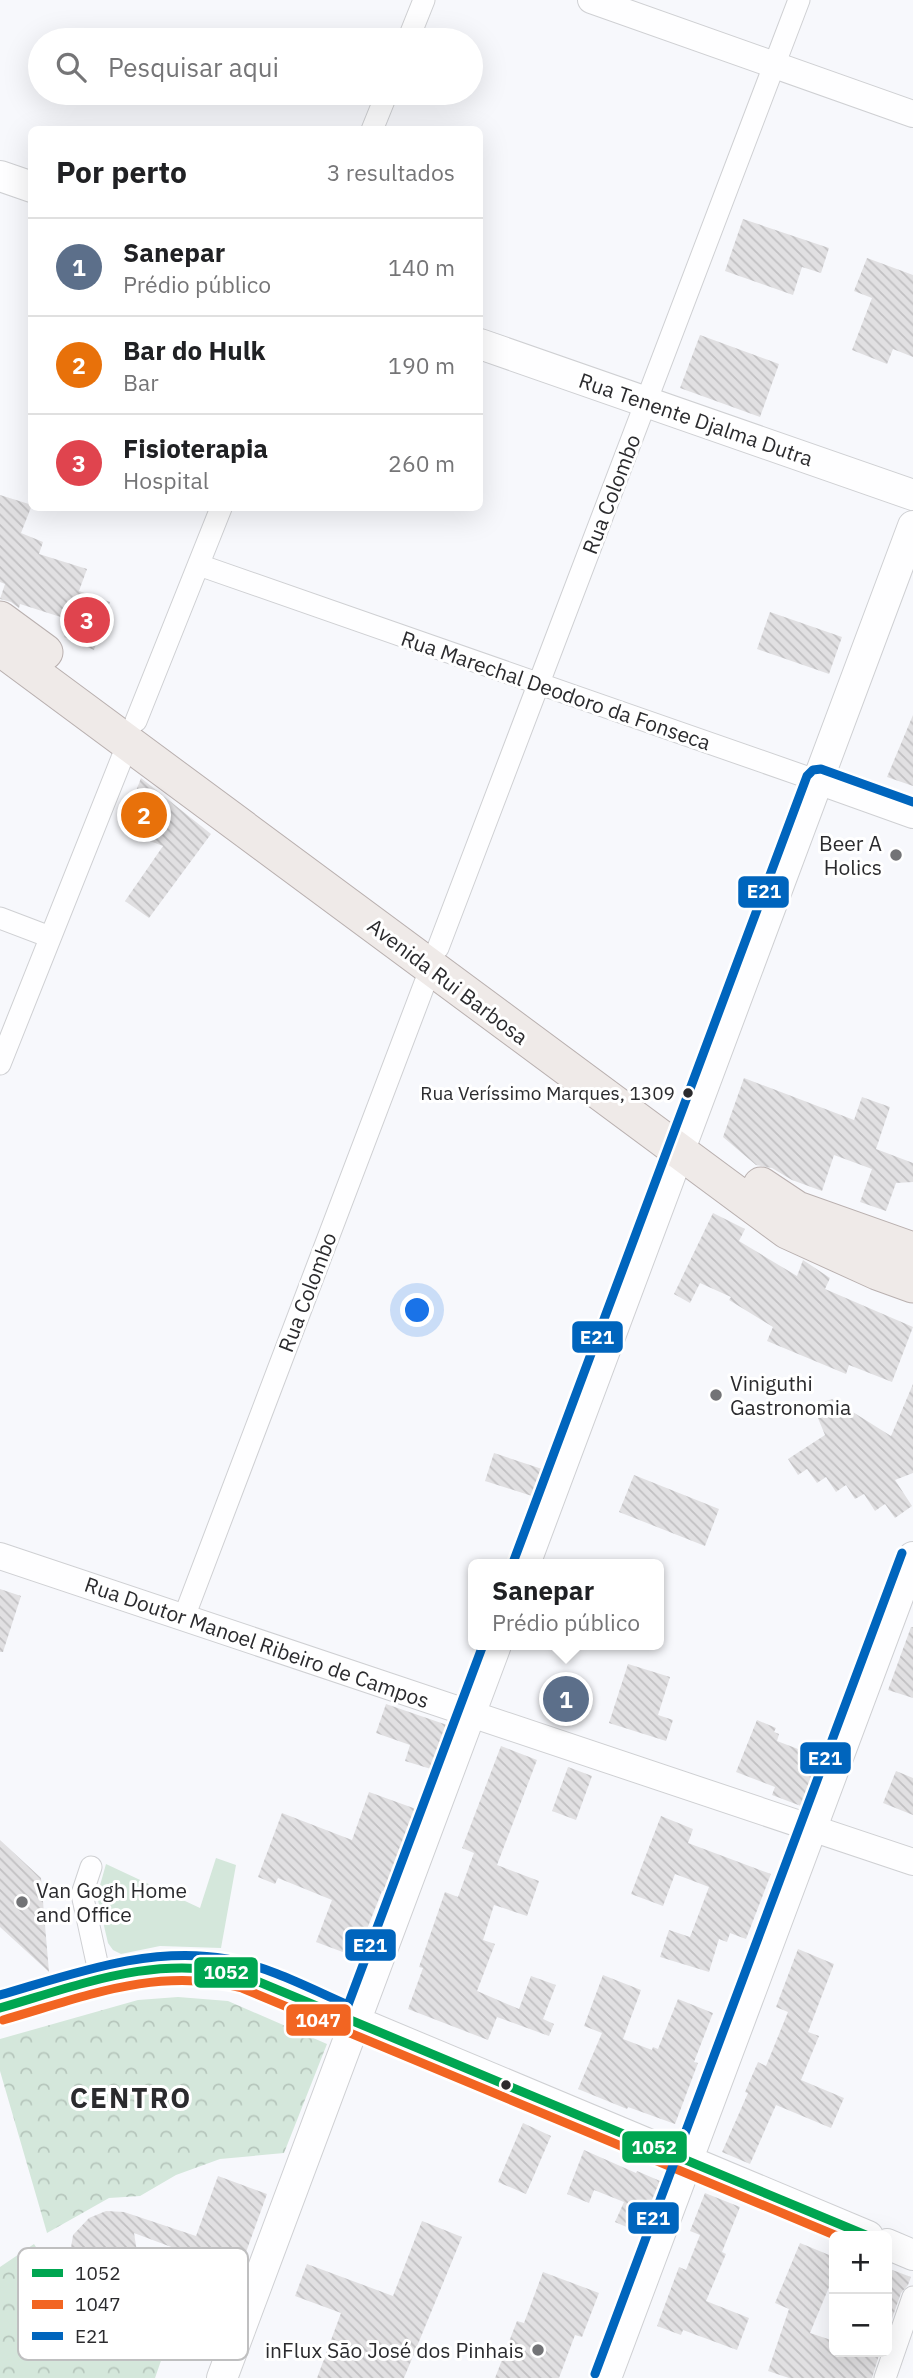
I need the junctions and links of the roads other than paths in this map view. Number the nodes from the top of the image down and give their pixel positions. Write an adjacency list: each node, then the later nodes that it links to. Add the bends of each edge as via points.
1 (424, 0): 4 (street)
2 (591, 0): 5 (street)
3 (799, 0): 5 (street, Rua Colombo)
4 (413, 28)
5 (774, 65): 7 (street); 12 (street, Rua Colombo)
6 (382, 105): 8 (street)
7 (913, 114)
8 (374, 126)
9 (0, 176): 10 (main road)
10 (28, 186)
11 (483, 345): 12 (main road, Rua Tenente Djalma Dutra)
12 (646, 402): 13 (main road, Rua Tenente Djalma Dutra); 19 (street, Rua Colombo)
13 (913, 495)
14 (220, 511): 16 (street)
15 (913, 526): 21 (main road)
16 (199, 565): 19 (street, Rua Marechal Deodoro da Fonseca); 20 (street)
17 (0, 619): 20 (main road, Avenida Rui Barbosa)
18 (0, 648): 20 (main road, Avenida Rui Barbosa)
19 (539, 684): 21 (street, Rua Marechal Deodoro da Fonseca); 25 (street, Rua Colombo)
20 (132, 732): 24 (street); 25 (main road, Avenida Rui Barbosa)
21 (818, 781): 22 (street, Rua Marechal Deodoro da Fonseca); 27 (main road)
22 (913, 815)
23 (0, 918): 24 (street)
24 (50, 937): 26 (street)
25 (434, 958): 27 (main road, Avenida Rui Barbosa); 33 (street, Rua Colombo)
26 (0, 1064)
27 (683, 1144): 28 (main road, Avenida Rui Barbosa, via 797,1209); 29 (main road, Avenida Rui Barbosa, via 787,1231); 32 (main road)
28 (913, 1250)
29 (913, 1285)
30 (0, 1556): 33 (street, Rua Doutor Manoel Ribeiro de Campos)
31 (913, 1557): 36 (main road)
32 (528, 1559)
33 (184, 1617): 35 (street, Rua Doutor Manoel Ribeiro de Campos)
34 (494, 1650): 35 (main road)
35 (470, 1713): 36 (street, Rua Doutor Manoel Ribeiro de Campos); 41 (main road)
36 (812, 1828): 37 (street, Rua Doutor Manoel Ribeiro de Campos); 42 (main road)
37 (913, 1862)
38 (91, 1867): 39 (street, via 82,1894)
39 (101, 1981): 40 (main road); 41 (main road, via 167,1968 226,1971)
40 (0, 2008)
41 (355, 2021): 42 (main road); 47 (main road)
42 (688, 2161): 43 (main road); 50 (main road)
43 (856, 2231)
44 (892, 2246): 45 (main road)
45 (913, 2255)
46 (913, 2297): 51 (street)
47 (248, 2308)
48 (229, 2360): 49 (main road)
49 (222, 2378)
50 (606, 2378)
51 (885, 2378)

